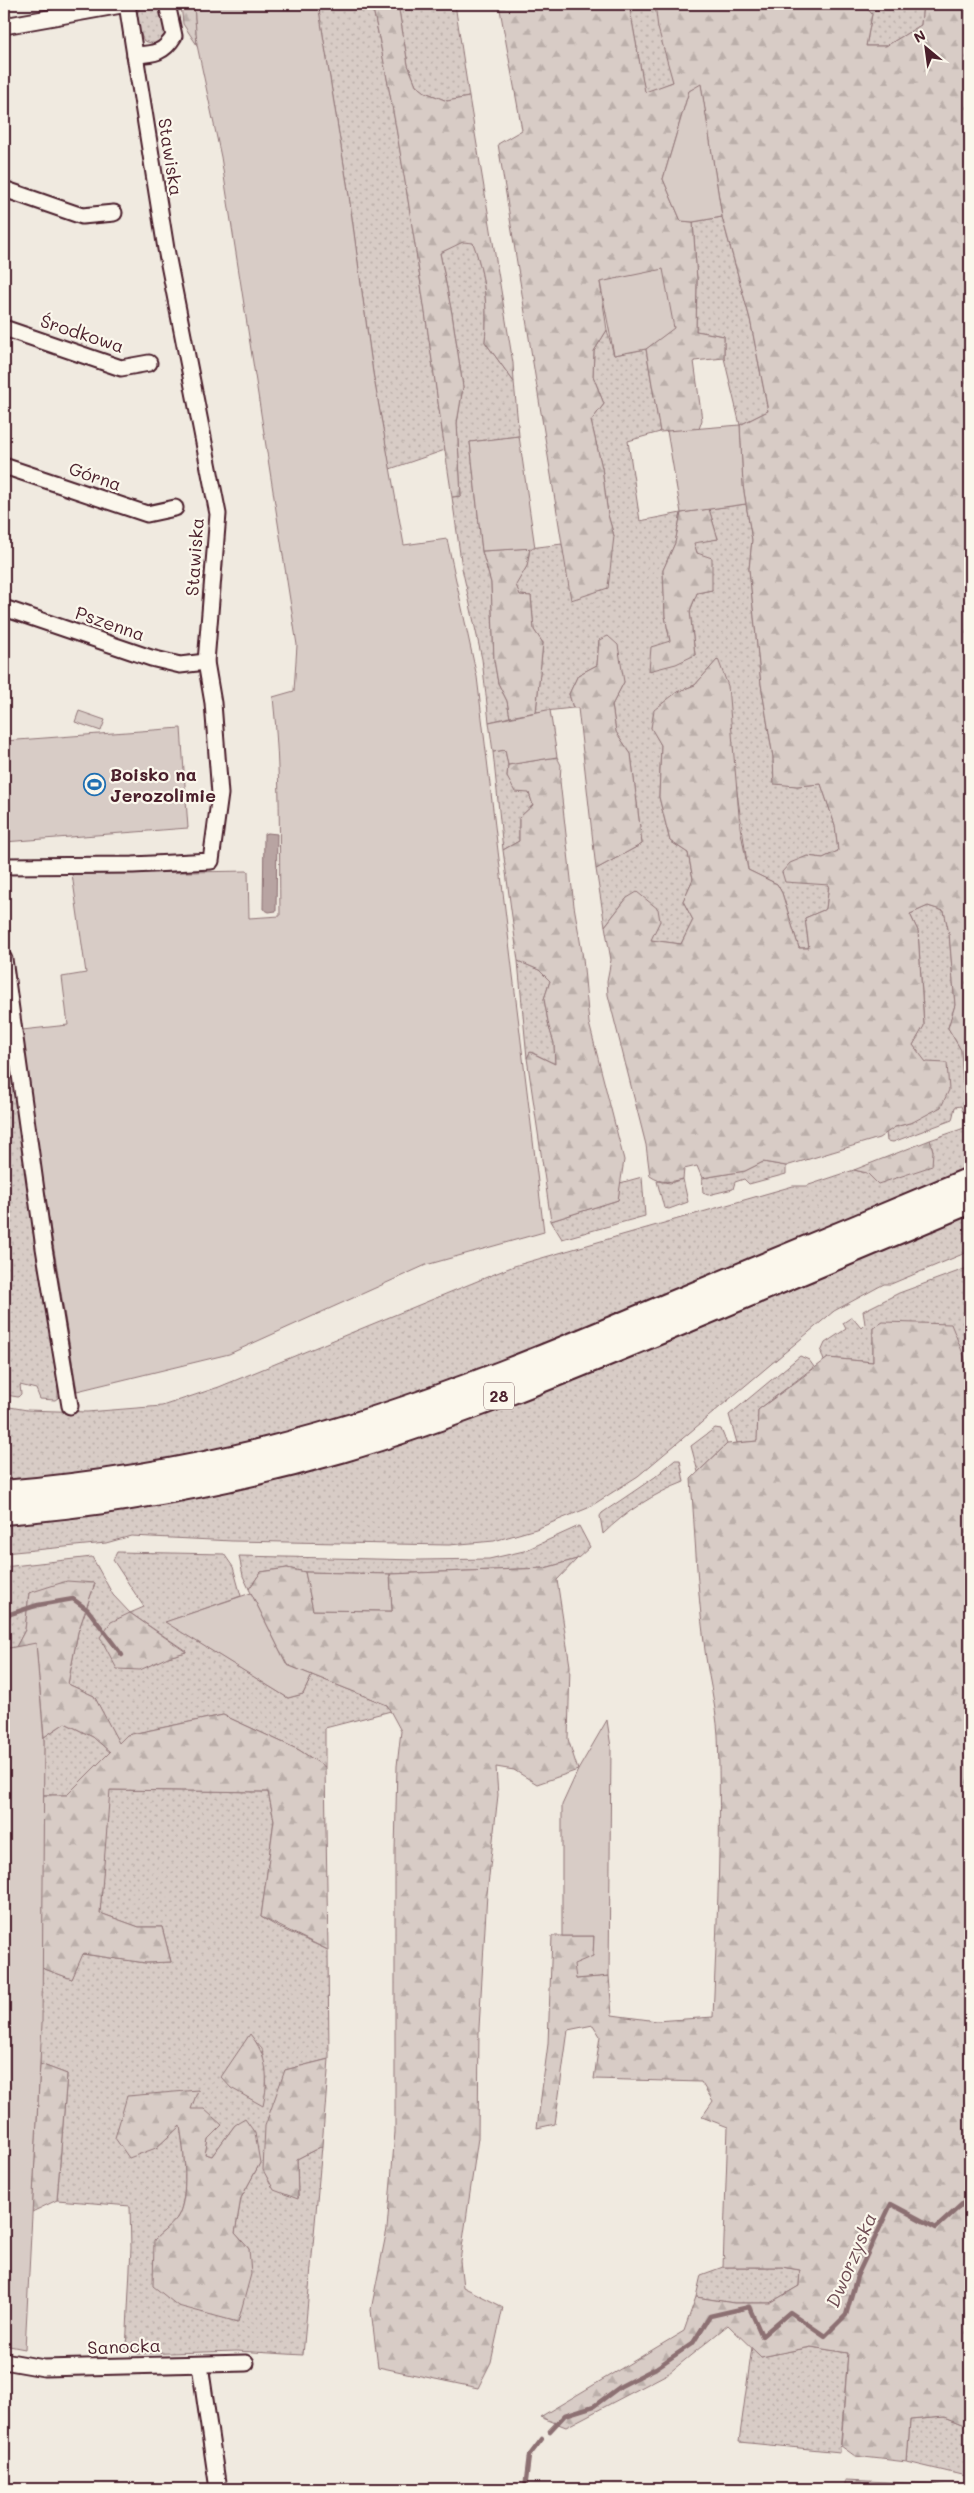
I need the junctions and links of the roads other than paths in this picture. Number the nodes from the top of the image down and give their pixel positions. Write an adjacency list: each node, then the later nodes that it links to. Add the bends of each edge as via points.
1 (127, 4): 3 (street); 4 (street, Stawiska)
2 (167, 4): 4 (street, via 174,36 168,46 156,54)
3 (4, 26)
4 (135, 55): 12 (street, Stawiska, via 166,249 218,514)
5 (4, 189): 6 (street, via 82,216)
6 (114, 213)
7 (4, 328): 8 (street, Środkowa, via 121,368)
8 (149, 363)
9 (4, 466): 10 (street, Górna, via 147,514)
10 (175, 508)
11 (4, 608): 12 (street, Pszenna, via 151,658 180,665)
12 (206, 662): 13 (street, Stawiska, via 213,703 220,794 211,861)
13 (4, 866)
14 (4, 959): 17 (street)
15 (970, 1180): 18 (main road, 28, via 549,1356 391,1414 308,1439 200,1465)
16 (970, 1201): 19 (main road, 28, via 562,1372 381,1438 209,1483 113,1500)
17 (70, 1406)
18 (4, 1493)
19 (4, 1512)
20 (4, 2361): 22 (street, Sanocka, via 44,2368)
21 (246, 2363): 22 (street, Sanocka)
22 (200, 2365): 23 (street)
23 (218, 2489)

